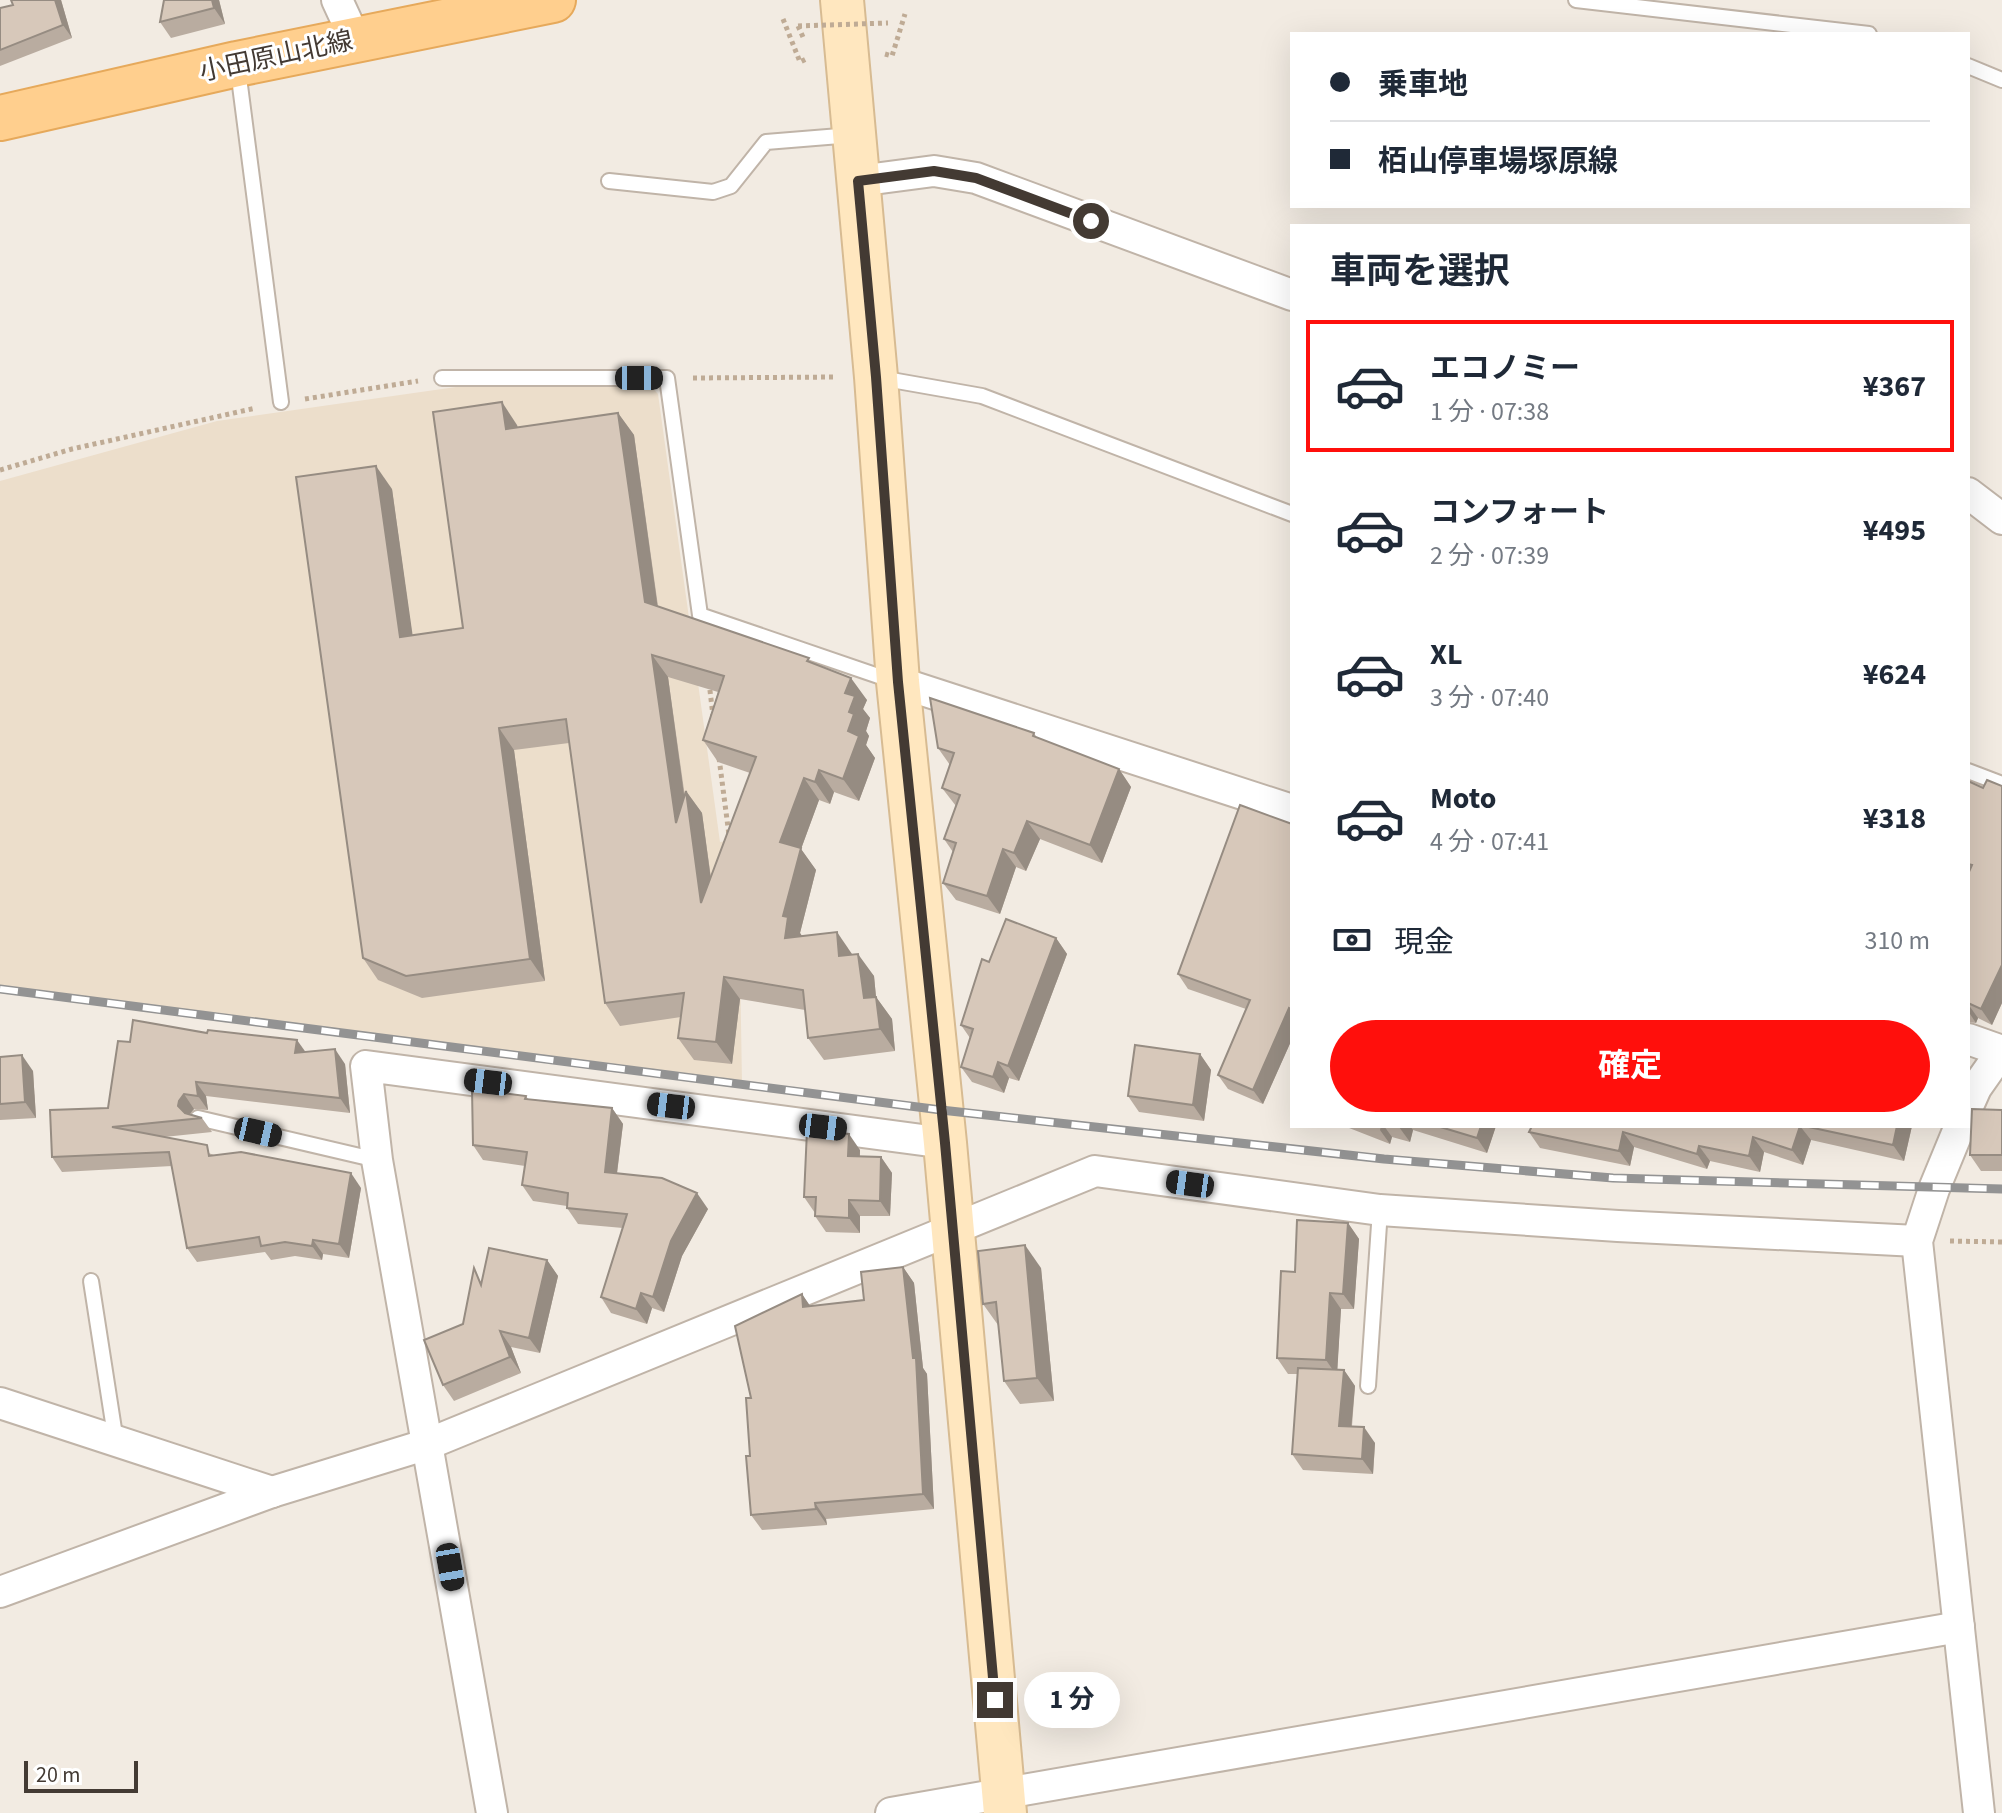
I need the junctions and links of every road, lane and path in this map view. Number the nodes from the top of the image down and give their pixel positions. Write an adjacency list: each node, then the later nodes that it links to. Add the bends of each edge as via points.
1 (337, 0): 9 (street)
2 (553, 0): 9 (main road, 小田原山北線)
3 (842, 0): 15 (main road)
4 (1576, 0): 7 (lane)
5 (905, 14): 10 (path, via 892,56)
6 (783, 19): 8 (path, bridge, via 800,62 812,56 798,26 888,23)
7 (1852, 32)
8 (884, 37)
9 (355, 39): 11 (main road, 小田原山北線)
10 (880, 52)
11 (237, 64): 14 (main road, 小田原山北線); 22 (lane)
12 (1970, 67): 13 (lane)
13 (2002, 80)
14 (0, 118)
15 (852, 135): 16 (lane, via 766,142 731,186 713,192); 17 (main road)
16 (609, 181)
17 (858, 181): 18 (street, via 934,171 976,178); 19 (main road)
18 (1290, 294)
19 (876, 377): 21 (path); 25 (lane, via 982,396); 28 (main road)
20 (442, 378): 21 (lane); 22 (path)
21 (667, 378): 27 (lane)
22 (281, 402): 23 (path)
23 (0, 470)
24 (1970, 495): 26 (street)
25 (1290, 513)
26 (2002, 519)
27 (700, 615): 28 (lane); 29 (path)
28 (898, 682): 33 (street); 40 (main road)
29 (714, 720)
30 (718, 750): 34 (path)
31 (1970, 772): 32 (lane)
32 (2002, 784)
33 (1290, 809)
34 (730, 840)
35 (1970, 1040): 36 (street)
36 (2002, 1051): 37 (street)
37 (1982, 1094)
38 (198, 1118): 41 (lane)
39 (1959, 1128): 44 (street)
40 (945, 1143): 41 (street, via 366,1066); 43 (main road)
41 (377, 1160): 50 (street)
42 (1380, 1210): 43 (street, via 1095,1171); 44 (street); 47 (lane)
43 (951, 1228): 50 (street); 54 (main road)
44 (1917, 1241): 45 (path); 53 (street)
45 (2002, 1242)
46 (91, 1281): 49 (lane)
47 (1368, 1386)
48 (0, 1403): 49 (street)
49 (116, 1442): 51 (street)
50 (428, 1444): 51 (street); 55 (street)
51 (272, 1492): 52 (street)
52 (0, 1592)
53 (1959, 1627): 54 (street); 57 (street)
54 (1004, 1804): 56 (street)
55 (492, 1813)
56 (891, 1813)
57 (1979, 1813)

